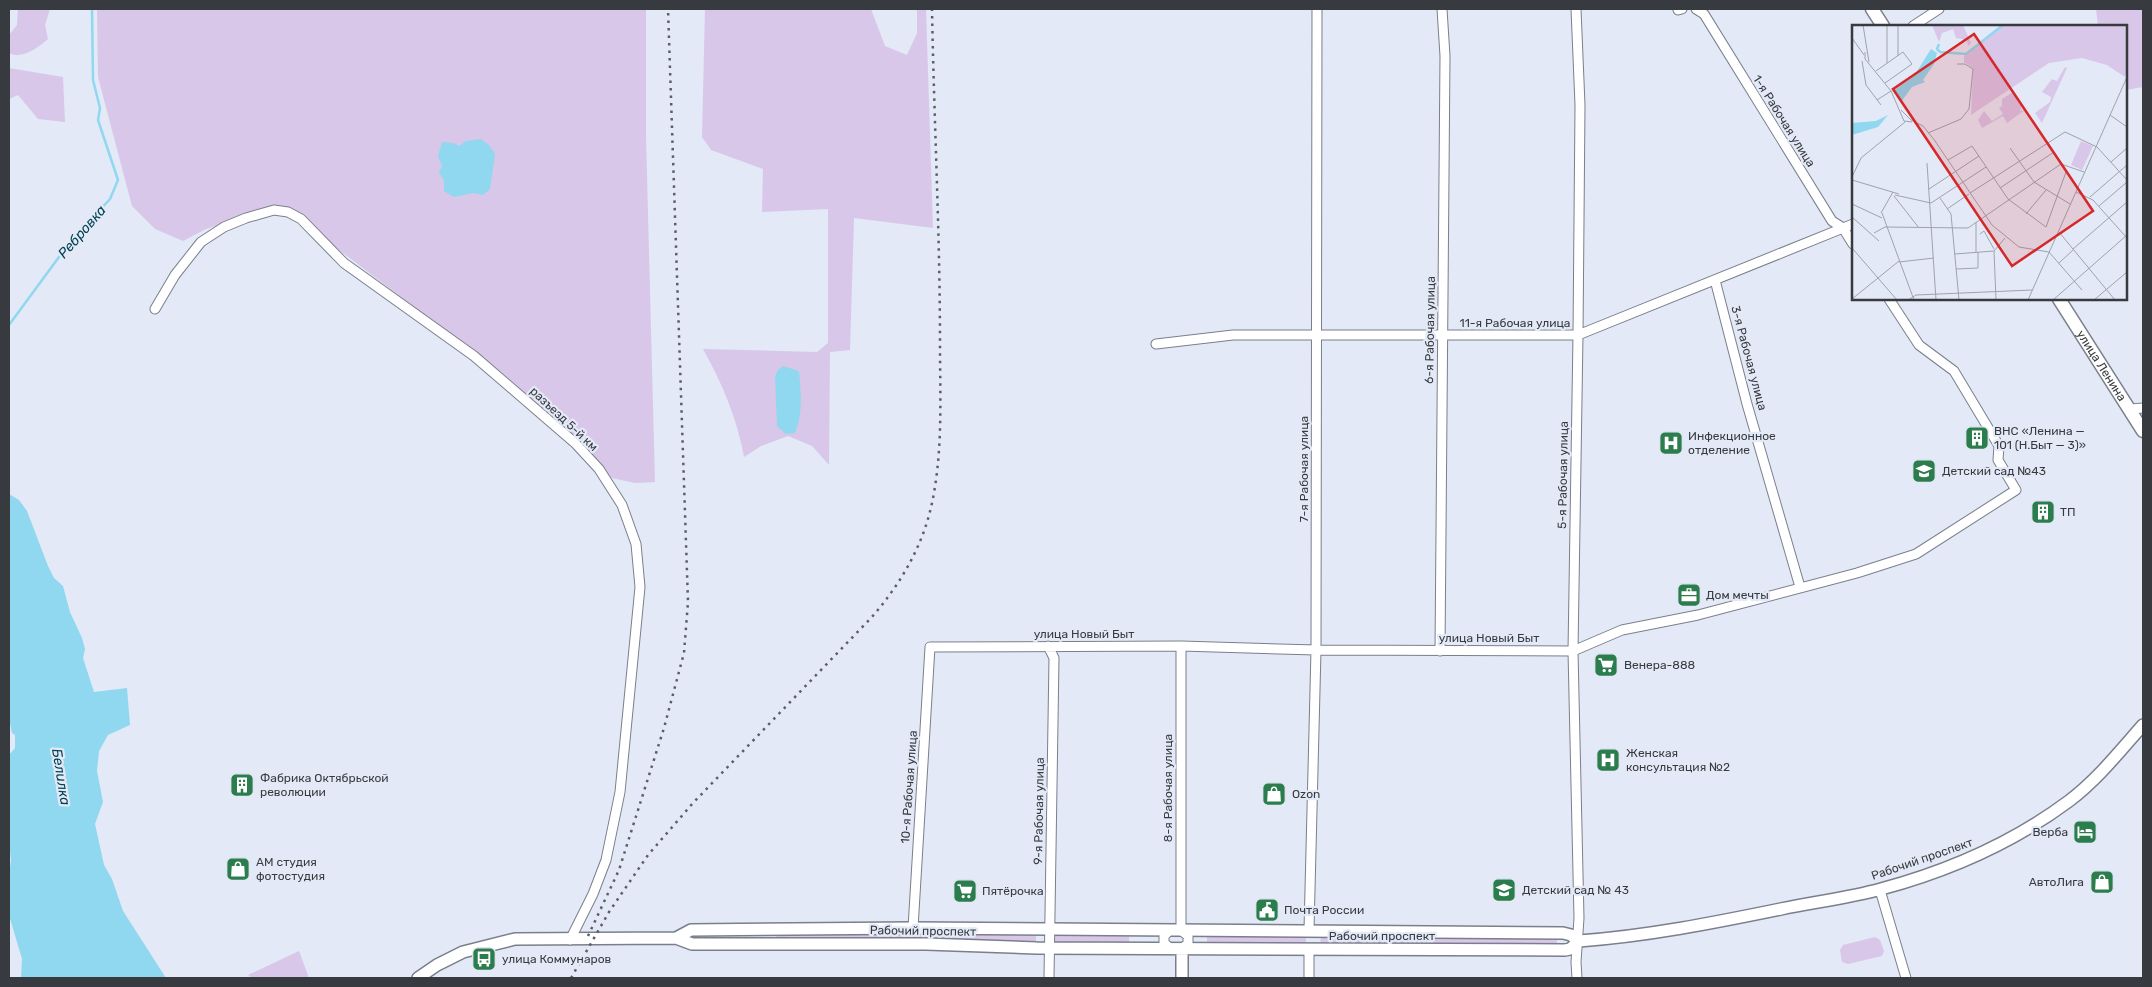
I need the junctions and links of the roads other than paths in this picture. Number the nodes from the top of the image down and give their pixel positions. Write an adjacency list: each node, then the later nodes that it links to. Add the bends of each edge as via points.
1 (1317, 9): 18 (street, 7-я Рабочая улица)
2 (1442, 9): 16 (street, 6-я Рабочая улица, via 1445,56)
3 (1576, 9): 17 (street, 5-я Рабочая улица, via 1580,105)
4 (1696, 9): 10 (street, 1-я Рабочая улица, via 1704,14 1832,221)
5 (1872, 9): 7 (main road)
6 (1938, 9): 8 (street)
7 (1883, 25)
8 (1914, 25)
9 (1852, 224): 10 (street, 11-я Рабочая улица)
10 (1843, 228): 11 (street, 1-я Рабочая улица); 12 (street, 11-я Рабочая улица)
11 (1852, 242)
12 (1715, 280): 17 (street, 11-я Рабочая улица); 23 (street, 3-я Рабочая улица)
13 (1890, 300): 23 (street, улица Новый Быт, via 1919,345 1954,371 1999,446 1998,460 2016,490 1916,554)
14 (2060, 300): 21 (main road, улица Ленина)
15 (155, 309): 37 (street, разъезд 5-й км, via 200,242 246,218 274,210 288,212 301,219 344,262 474,356 575,443 599,469 622,505 636,544 640,587 620,792 606,860)
16 (1442, 335): 17 (street, 11-я Рабочая улица); 18 (street, 11-я Рабочая улица); 28 (street, 6-я Рабочая улица)
17 (1578, 335): 29 (street, 5-я Рабочая улица)
18 (1318, 336): 19 (street, 11-я Рабочая улица, via 1233,335); 27 (street, 7-я Рабочая улица)
19 (1156, 344)
20 (2143, 408): 21 (street)
21 (2130, 409): 22 (main road, улица Ленина)
22 (2143, 431)
23 (1800, 587): 29 (street, улица Новый Быт, via 1698,615 1622,630)
24 (1048, 646): 25 (street, улица Новый Быт); 26 (street, улица Новый Быт); 33 (street, 9-я Рабочая улица, via 1054,658)
25 (1181, 646): 27 (street, улица Новый Быт); 34 (street, 8-я Рабочая улица)
26 (930, 647): 32 (street, 10-я Рабочая улица)
27 (1316, 650): 28 (street, улица Новый Быт); 35 (street, 7-я Рабочая улица)
28 (1440, 651): 29 (street, улица Новый Быт)
29 (1573, 651): 38 (street, 5-я Рабочая улица)
30 (2143, 725): 31 (street, Рабочий проспект, via 2070,800 2044,818 1982,852)
31 (1880, 890): 38 (street, Рабочий проспект, via 1663,933); 47 (street)
32 (913, 928): 33 (street, Рабочий проспект); 36 (street, Рабочий проспект, via 691,930)
33 (1050, 930): 34 (street, Рабочий проспект); 39 (street, 9-я Рабочая улица)
34 (1176, 930): 35 (street, Рабочий проспект); 40 (street, via 1188,936 1188,943); 40 (street, via 1164,936 1164,942)
35 (1309, 930): 38 (street, Рабочий проспект, via 1563,933)
36 (676, 938): 37 (street, Рабочий проспект); 39 (street, Рабочий проспект, via 692,944 916,944)
37 (570, 940): 42 (street, Рабочий проспект, via 514,939 480,946)
38 (1579, 941): 41 (street, Рабочий проспект, via 1565,950); 46 (street, 5-я Рабочая улица)
39 (1049, 948): 40 (street, Рабочий проспект); 43 (street, 9-я Рабочая улица)
40 (1177, 949): 41 (street, Рабочий проспект); 44 (street)
41 (1309, 949): 45 (street)
42 (418, 978)
43 (1049, 978)
44 (1182, 978)
45 (1309, 978)
46 (1578, 978)
47 (1906, 978)

